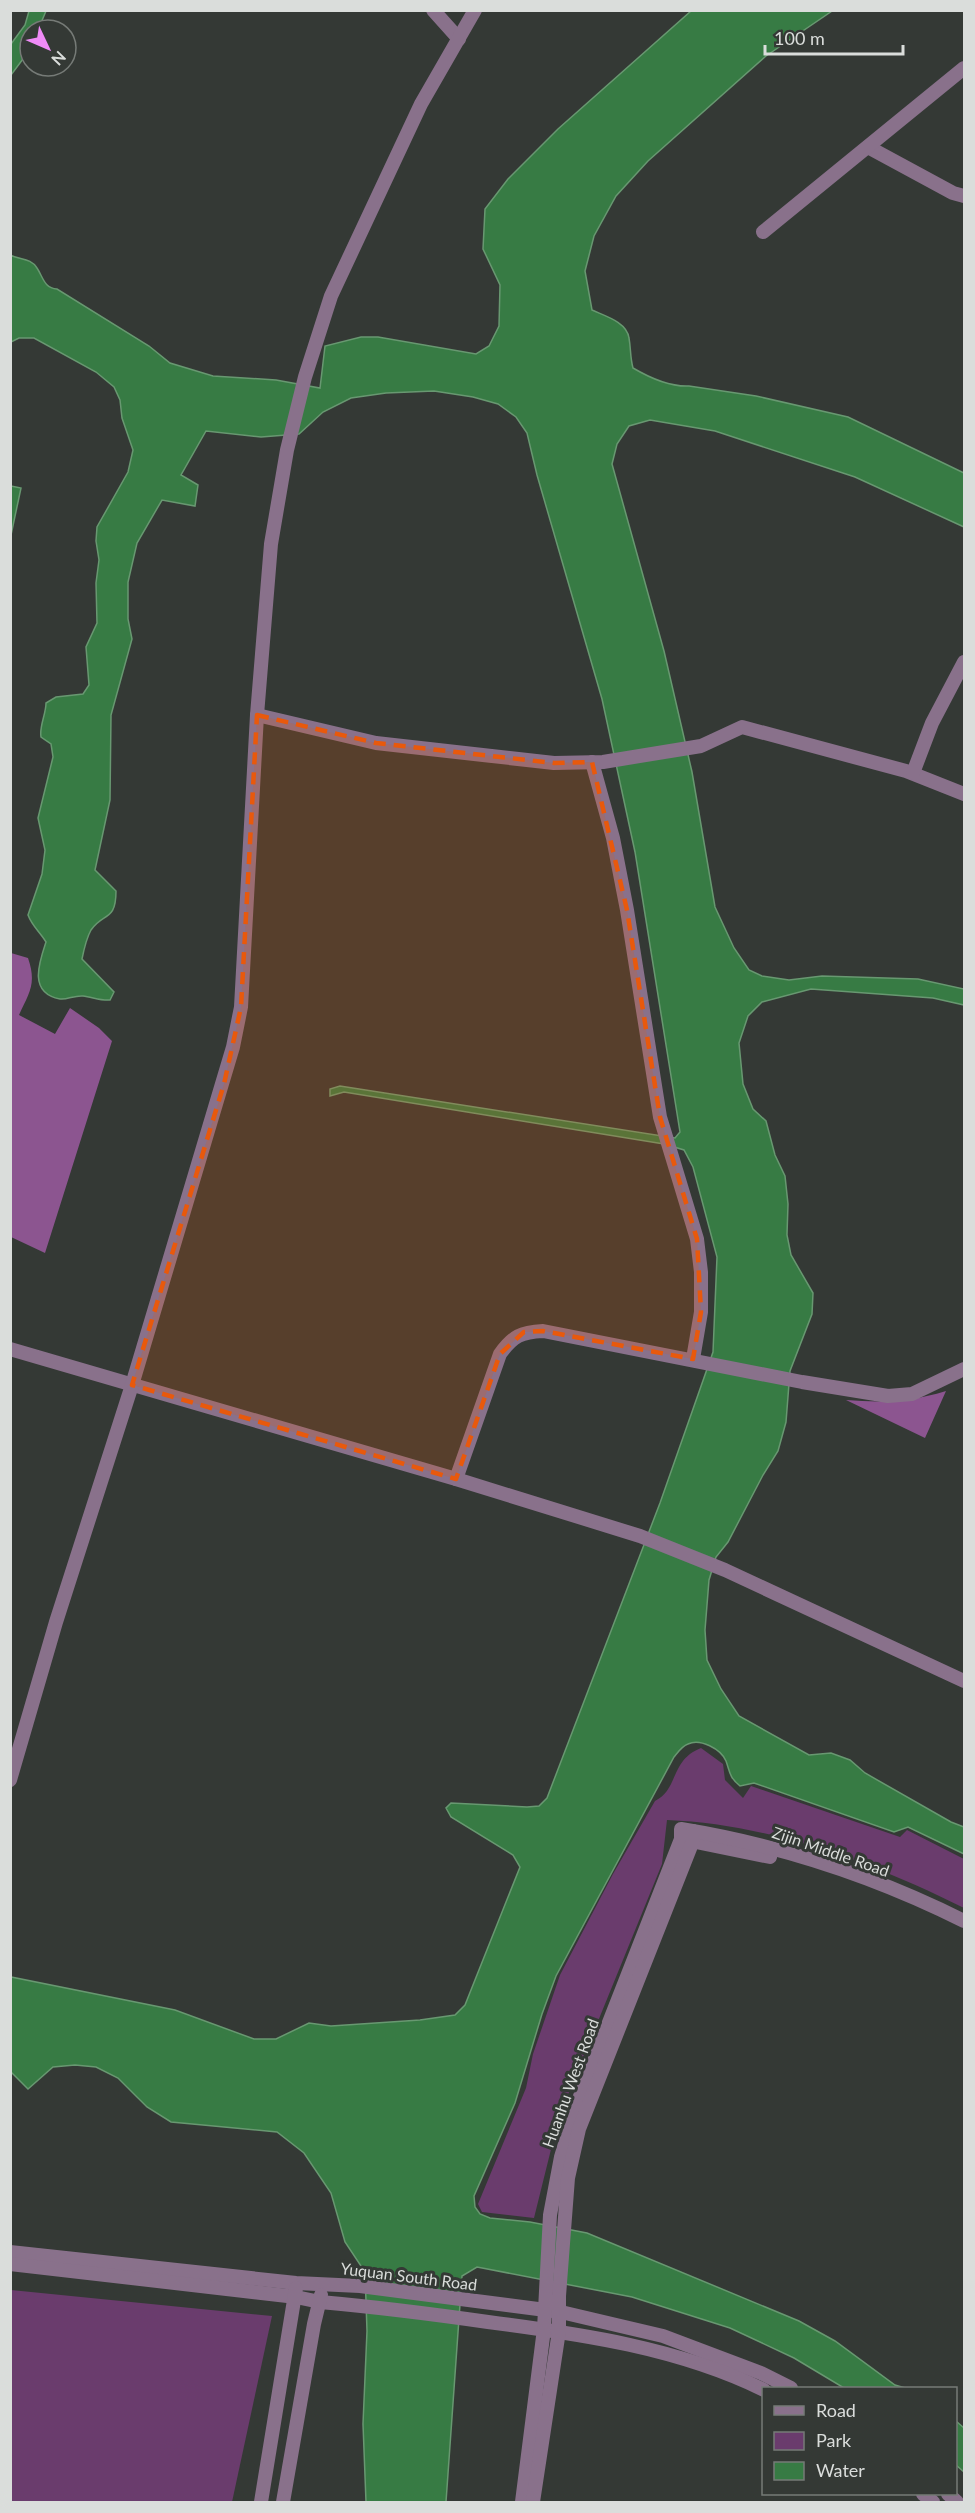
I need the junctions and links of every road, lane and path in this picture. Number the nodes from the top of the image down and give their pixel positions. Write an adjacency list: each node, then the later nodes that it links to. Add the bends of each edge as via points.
1 (433, 10): 3 (street)
2 (475, 10): 3 (street)
3 (459, 39): 9 (street, via 421,104 331,296 305,376 270,544)
4 (964, 68): 5 (street)
5 (868, 147): 6 (street, via 953,194); 7 (street)
6 (964, 196)
7 (763, 232)
8 (964, 662): 11 (street, via 932,723)
9 (257, 715): 10 (street, via 376,743 554,763); 16 (street, via 239,1017 224,1084)
10 (597, 762): 11 (street, via 701,746 742,728); 14 (street, via 627,910 660,1117 697,1239 701,1312)
11 (913, 773): 12 (street)
12 (964, 794)
13 (10, 1349): 16 (street)
14 (695, 1359): 15 (street, via 888,1396 912,1394); 17 (street, via 543,1331 524,1332 511,1339 500,1354)
15 (964, 1369)
16 (132, 1385): 17 (street); 19 (street)
17 (456, 1479): 18 (street, via 640,1536 725,1570)
18 (964, 1681)
19 (10, 1780)
20 (687, 1835): 21 (street, Zijin Middle Road, via 754,1842 864,1878); 22 (street, Zijin Middle Road, via 857,1884); 27 (street, Huanhu West Road, via 579,2129 568,2178); 27 (street, Huanhu West Road, via 577,2104 561,2157 550,2215)
21 (964, 1921)
22 (964, 1931)
23 (10, 2252): 26 (street, Yuquan South Road)
24 (10, 2264): 26 (street, Yuquan South Road)
25 (323, 2282): 26 (street, Yuquan South Road); 28 (street); 29 (street, Yuquan South Road)
26 (296, 2290): 28 (street, Yuquan South Road); 35 (street)
27 (553, 2295): 29 (street, Huanhu West Road); 30 (street, Huanhu West Road)
28 (320, 2302): 31 (street, Yuquan South Road); 36 (street)
29 (545, 2310): 30 (street, Yuquan South Road); 31 (street, Huanhu West Road)
30 (561, 2312): 32 (street, Huanhu West Road); 33 (street, Yuquan South Road, via 663,2336)
31 (544, 2329): 32 (street, Yuquan South Road); 37 (street, Huanhu West Road)
32 (559, 2331): 34 (street, Yuquan South Road, via 645,2349); 38 (street, Huanhu West Road)
33 (789, 2387)
34 (762, 2389)
35 (261, 2502)
36 (283, 2502)
37 (522, 2502)
38 (533, 2502)

